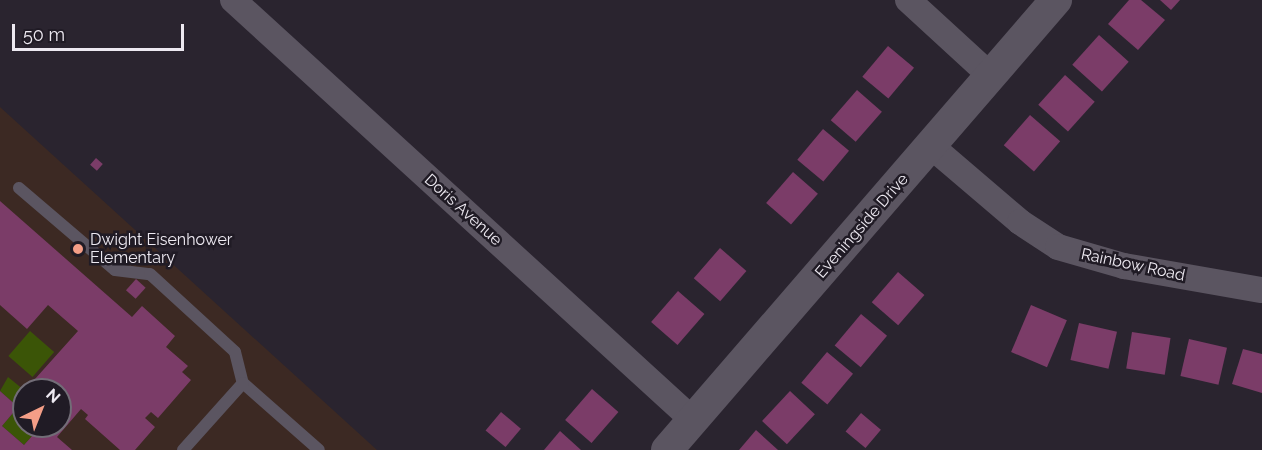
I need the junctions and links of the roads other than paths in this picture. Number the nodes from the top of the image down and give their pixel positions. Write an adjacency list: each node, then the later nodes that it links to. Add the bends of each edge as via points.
1 (232, 0): 9 (street, Doris Avenue)
2 (908, 0): 4 (street)
3 (1056, 0): 4 (street, Eveningside Drive)
4 (991, 76): 5 (street, Eveningside Drive)
5 (931, 146): 7 (street, Rainbow Road, via 983,192 1058,247 1124,266); 9 (street, Eveningside Drive)
6 (19, 188): 8 (lane, via 115,270 150,274 235,352)
7 (1262, 290)
8 (243, 383): 10 (lane); 11 (lane)
9 (693, 420): 12 (street, Eveningside Drive)
10 (183, 450)
11 (319, 450)
12 (667, 450)

